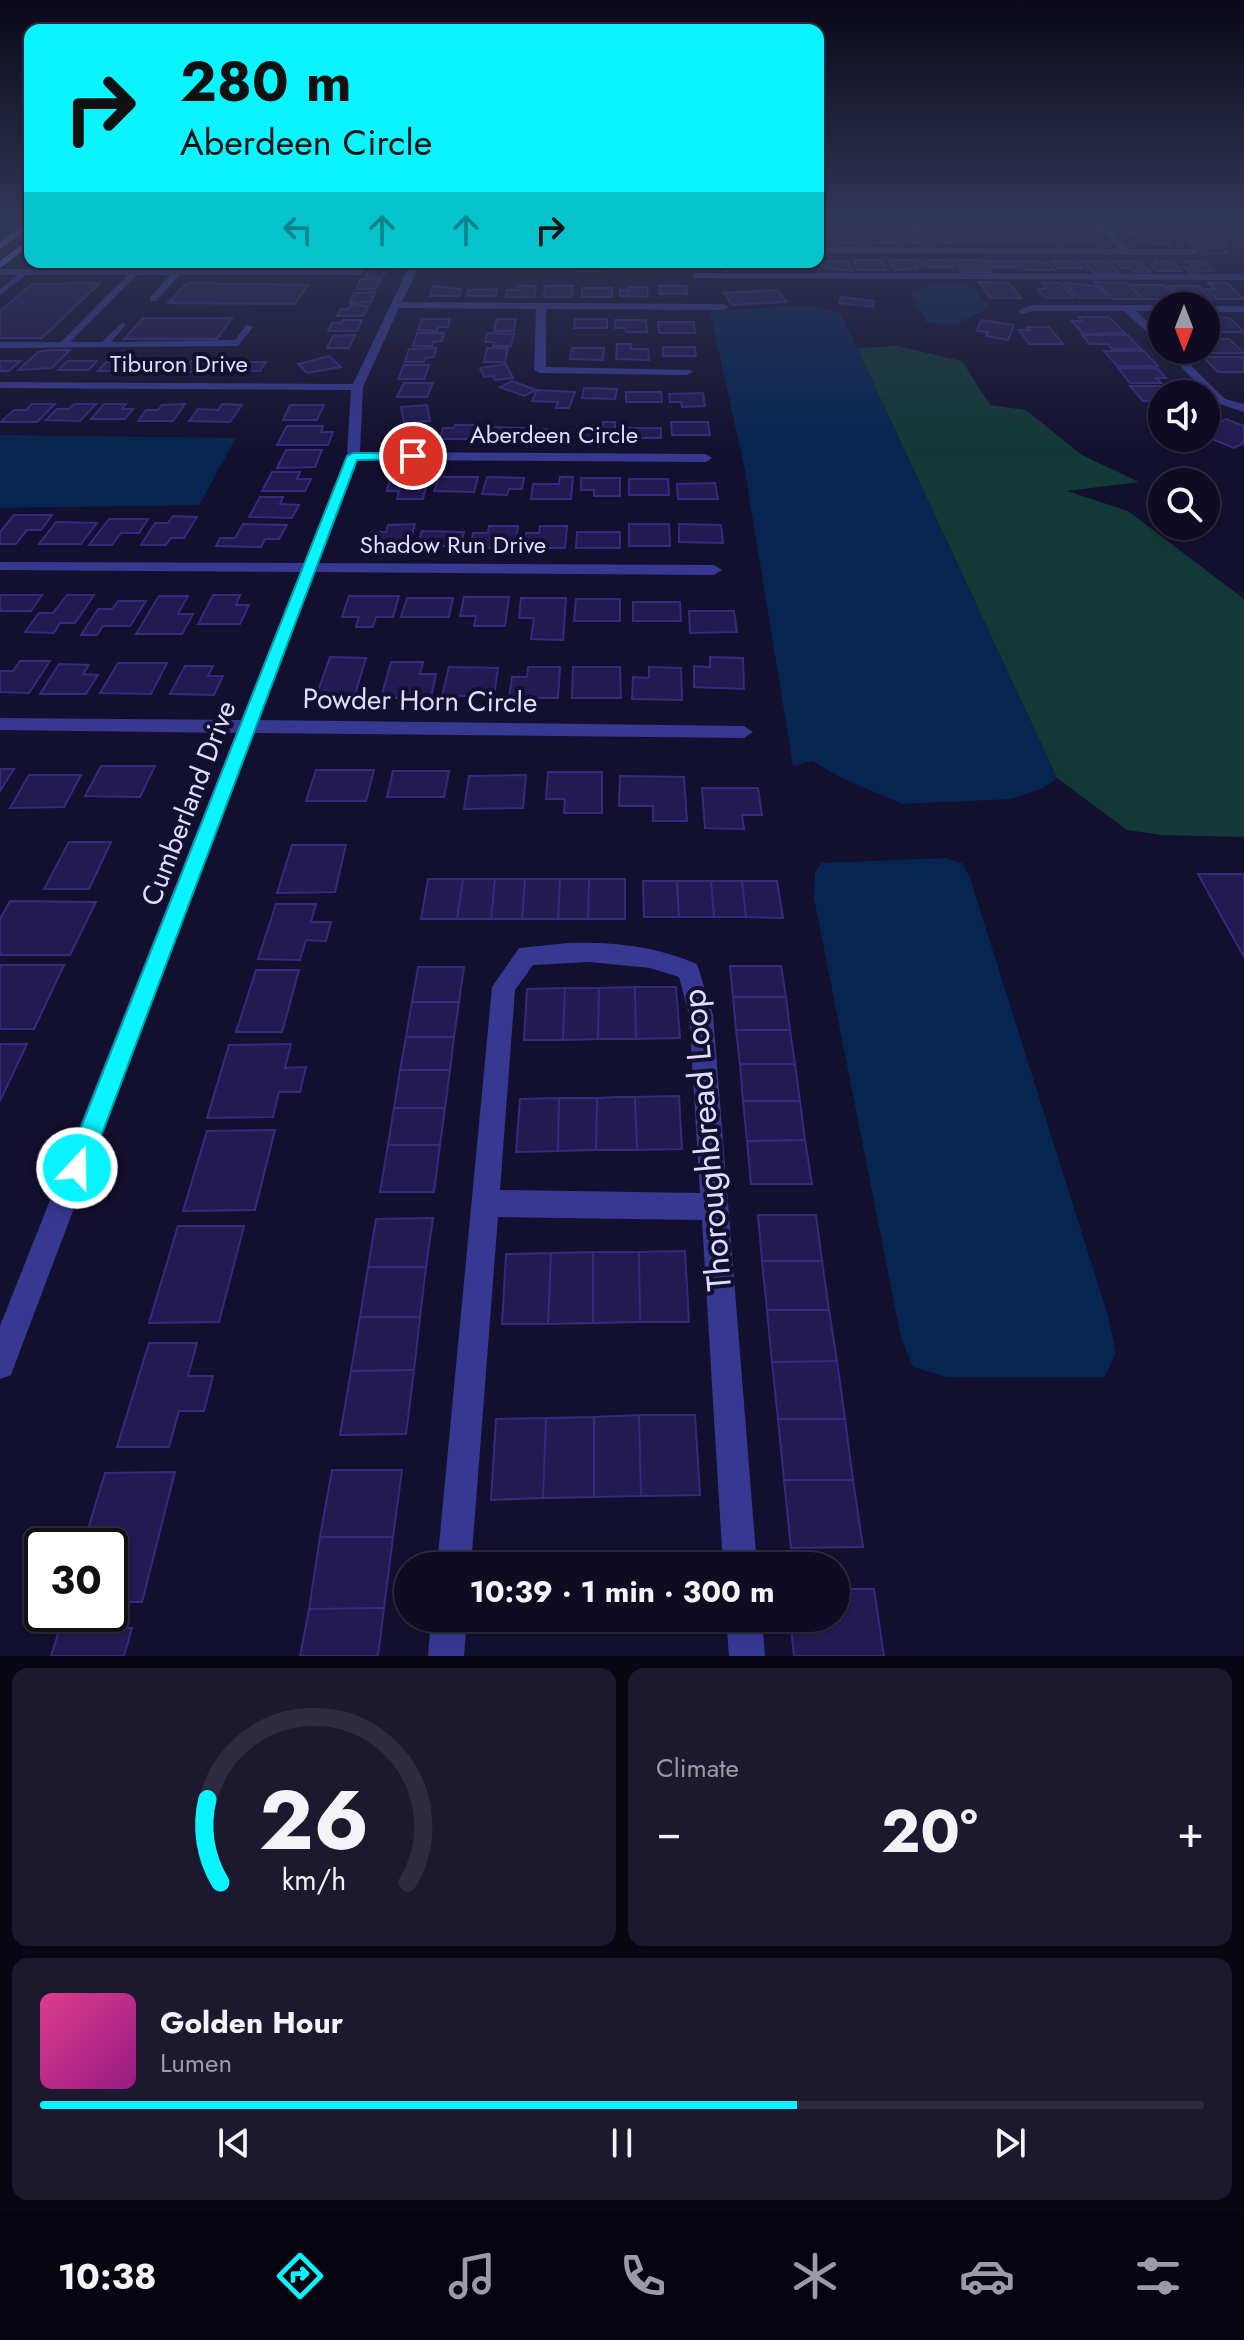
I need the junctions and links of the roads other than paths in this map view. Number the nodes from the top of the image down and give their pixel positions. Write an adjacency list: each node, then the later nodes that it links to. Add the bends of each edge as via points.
1 (109, 299): 15 (lane)
2 (397, 299): 3 (street, Cumberland Drive)
3 (394, 305): 4 (street); 20 (street, Cumberland Drive)
4 (541, 306): 5 (street); 18 (street, via 540,370)
5 (724, 307)
6 (1127, 308): 7 (street); 10 (street); 13 (street)
7 (1148, 308)
8 (1220, 309): 9 (street)
9 (1244, 309)
10 (1022, 311)
11 (122, 325): 16 (lane)
12 (249, 327): 16 (lane, via 238,343)
13 (1148, 329)
14 (0, 345): 15 (lane)
15 (63, 345): 16 (lane)
16 (104, 345)
17 (1183, 364): 21 (street, via 1221,401)
18 (687, 372)
19 (0, 385): 20 (street, Tiburon Drive)
20 (357, 387): 22 (street, Cumberland Drive)
21 (1244, 408)
22 (353, 456): 23 (street, Aberdeen Circle); 25 (street, Cumberland Drive)
23 (706, 458)
24 (0, 566): 25 (street, Shadow Run Drive)
25 (308, 568): 26 (street, Shadow Run Drive); 28 (street, Cumberland Drive)
26 (714, 570)
27 (0, 724): 28 (street, Powder Horn Circle)
28 (249, 726): 29 (street, Powder Horn Circle); 32 (street, Cumberland Drive)
29 (744, 732)
30 (486, 1203): 31 (street); 31 (street, Thoroughbread Loop, via 504,987 527,955 602,952 663,958 689,971 701,1015); 33 (street, Thoroughbread Loop)
31 (714, 1207): 34 (street, Thoroughbread Loop)
32 (0, 1364)
33 (455, 1552)
34 (739, 1552)
35 (448, 1632): 37 (street)
36 (745, 1632): 38 (street)
37 (446, 1656)
38 (747, 1656)

